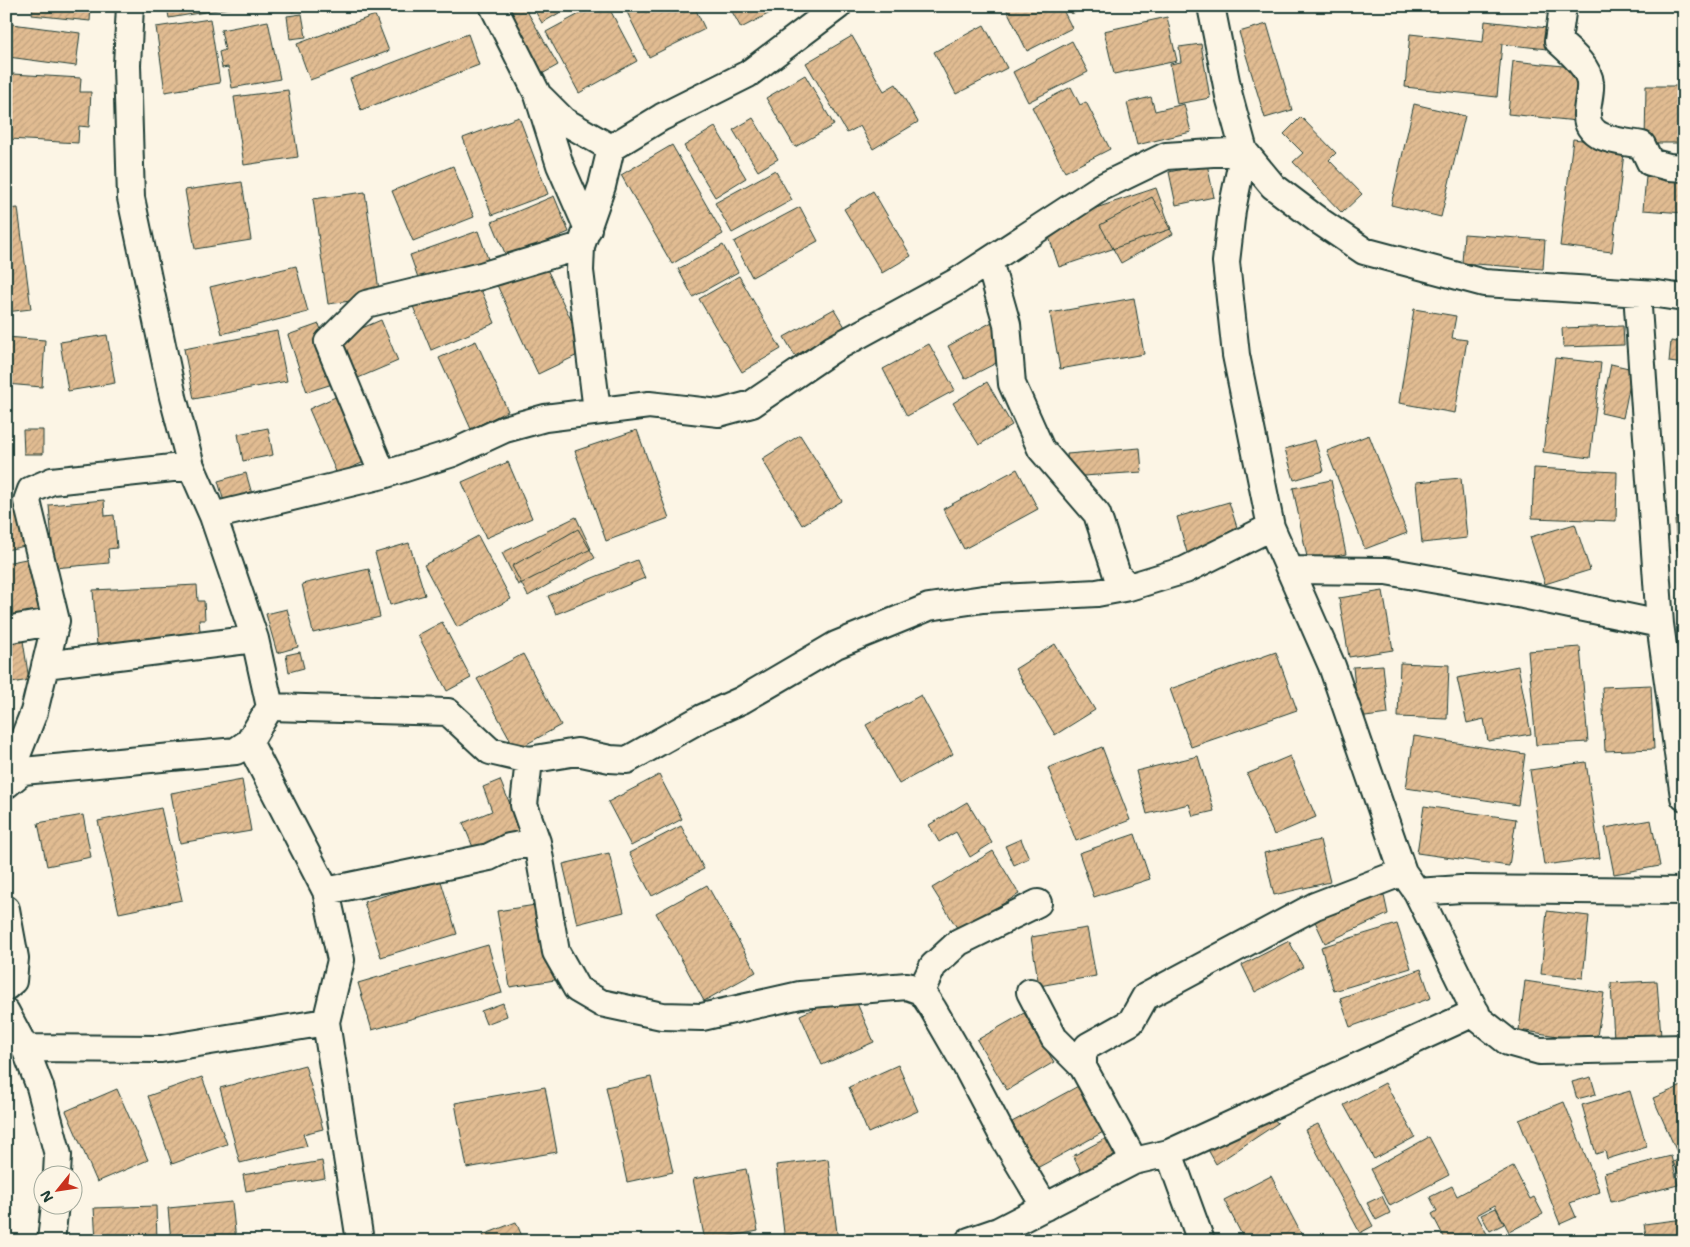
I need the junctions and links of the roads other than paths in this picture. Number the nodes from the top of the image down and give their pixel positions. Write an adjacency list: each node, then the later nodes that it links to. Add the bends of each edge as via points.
1 (130, 6): 15 (street, via 127,65 131,198)
2 (493, 6): 6 (street)
3 (838, 6): 7 (street, via 748,74 662,117)
4 (1212, 6): 8 (street, via 1229,96)
5 (1563, 6): 9 (street, via 1558,41 1581,63 1590,82 1588,124 1597,136 1642,145 1650,162)
6 (538, 95): 7 (street, via 564,121); 10 (street)
7 (611, 148): 10 (street)
8 (1244, 151): 11 (street, via 1166,156 1102,187); 12 (street, via 1273,186 1364,251 1484,283); 18 (street, via 1226,262 1236,355)
9 (1684, 168)
10 (584, 237): 14 (street, via 580,271); 16 (street, via 482,276 366,304 328,342)
11 (990, 261): 14 (street, via 833,349 752,404 719,413 649,405); 20 (street, via 1007,324 1012,384 1041,449 1097,514 1117,575)
12 (1637, 293): 13 (street); 22 (street)
13 (1684, 298)
14 (597, 411): 16 (street, via 544,418 505,429 453,453)
15 (191, 466): 17 (street); 21 (street, via 52,480 31,490 26,500)
16 (384, 476): 17 (street)
17 (213, 516): 24 (street)
18 (1271, 527): 19 (street); 20 (street, via 1185,570)
19 (1290, 570): 22 (street, via 1386,571); 32 (street, via 1332,666)
20 (1129, 587): 28 (street, via 1097,593 983,599 929,607 836,645 742,700 702,718 627,760 577,752)
21 (56, 621): 23 (street); 25 (street)
22 (1660, 624): 30 (street)
23 (6, 630)
24 (255, 639): 25 (street); 26 (street)
25 (45, 666): 29 (street, via 34,712)
26 (270, 707): 27 (street); 28 (street, via 448,712 490,751)
27 (249, 742): 29 (street, via 236,751 23,771); 33 (street)
28 (529, 760): 31 (street, via 524,805)
29 (6, 784)
30 (1684, 797)
31 (538, 842): 33 (street, via 509,847 489,857); 38 (street, via 556,952 576,989 601,1003 662,1016 702,1017 800,995 907,986)
32 (1410, 882): 34 (street, via 1461,889); 41 (street); 45 (street, via 1316,906 1145,997 1131,1022 1088,1046)
33 (326, 890): 42 (street, via 341,960)
34 (1684, 891)
35 (1038, 904): 38 (street, via 959,942 933,966)
36 (6, 909): 37 (street, via 15,958 12,981)
37 (6, 987)
38 (921, 991): 49 (street)
39 (1030, 992): 45 (street, via 1054,1038)
40 (6, 1012): 43 (street)
41 (1476, 1012): 44 (street, via 1479,1019 1508,1042 1540,1051); 46 (street)
42 (326, 1022): 43 (street, via 161,1049); 53 (street)
43 (25, 1048): 48 (street, via 40,1087)
44 (1684, 1048)
45 (1082, 1067): 47 (street)
46 (1169, 1153): 47 (street); 55 (street)
47 (1134, 1161): 49 (street)
48 (58, 1164)
49 (1045, 1207): 51 (street)
50 (54, 1214): 52 (street)
51 (998, 1236): 54 (street)
52 (51, 1241)
53 (360, 1241)
54 (969, 1241)
55 (1201, 1241)

